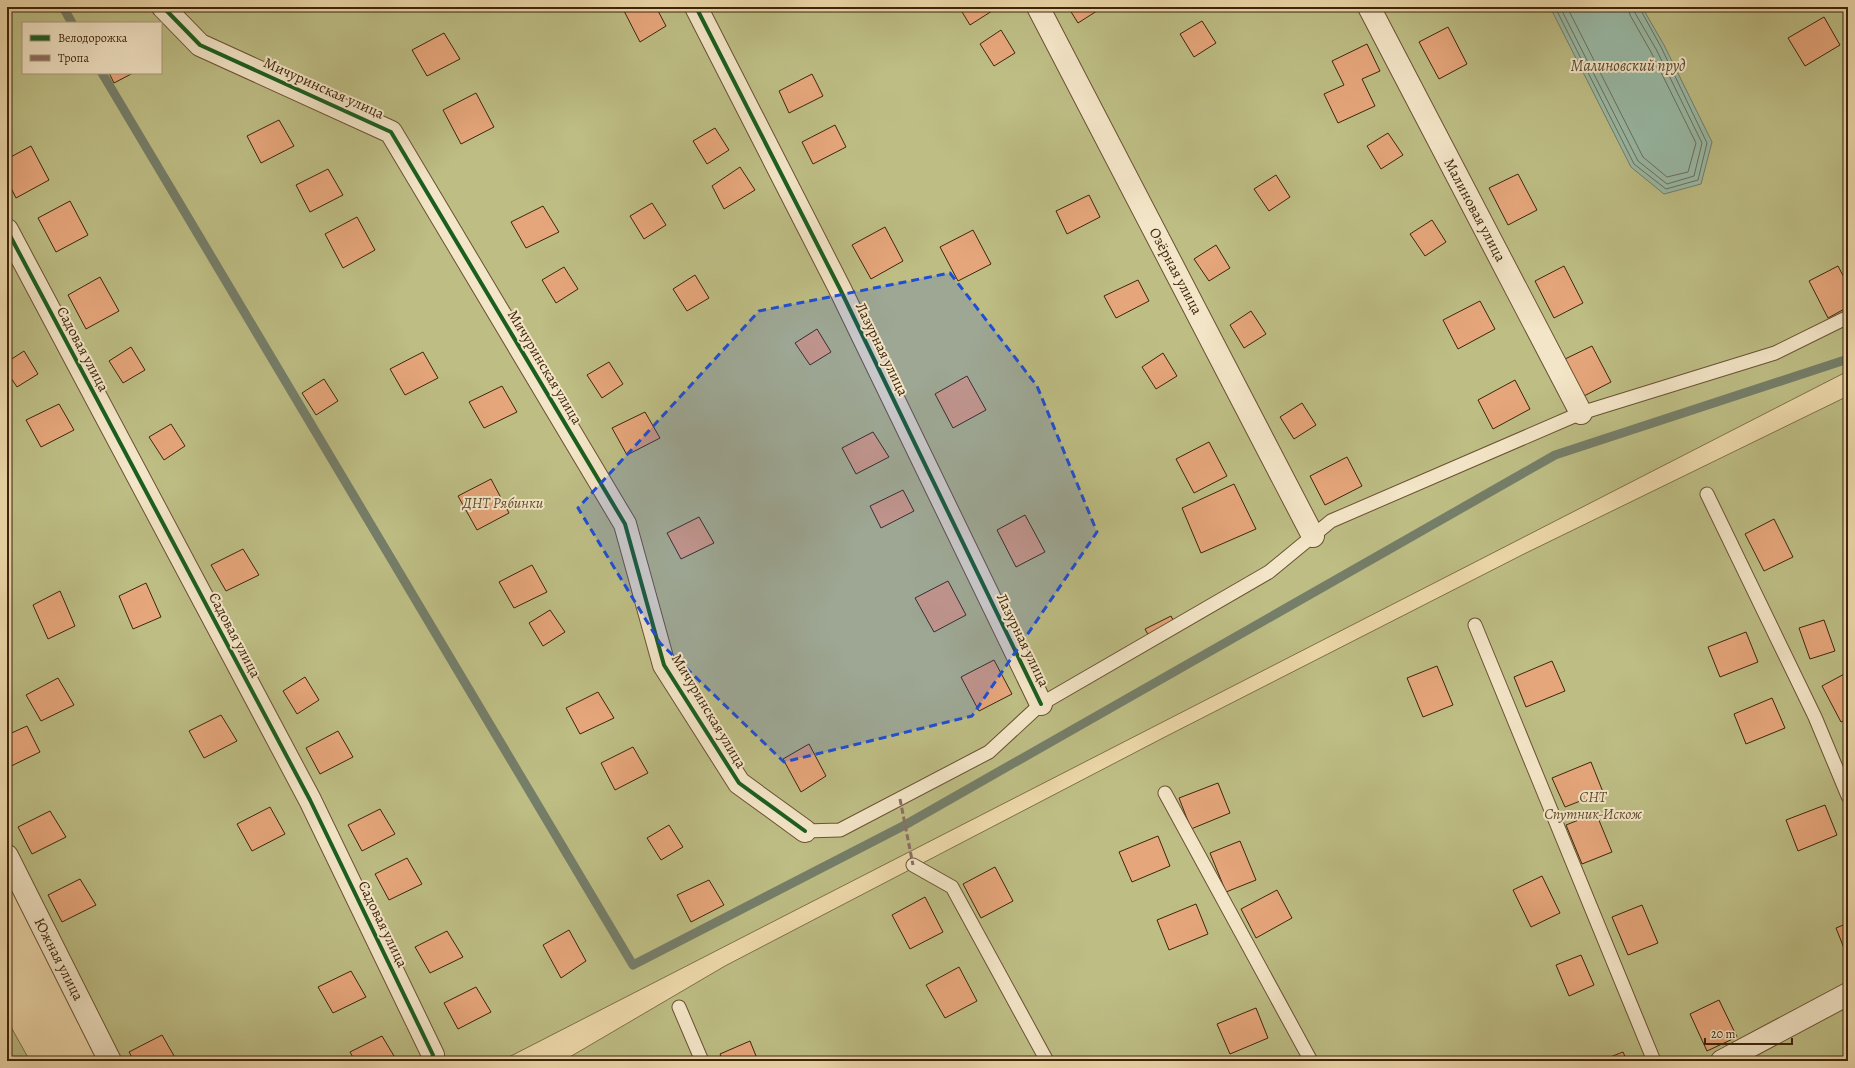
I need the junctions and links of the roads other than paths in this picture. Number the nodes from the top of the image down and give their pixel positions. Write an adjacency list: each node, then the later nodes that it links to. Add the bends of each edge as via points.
1 (163, 7): 14 (street, Мичуринская улица, via 200,45 391,132 625,524 664,665 739,783)
2 (696, 7): 11 (street, Лазурная улица, via 840,289)
3 (1038, 7): 9 (street, Озёрная улица)
4 (1368, 7): 7 (street, Малиновая улица)
5 (7, 230): 19 (street, Садовая улица, via 310,800)
6 (1848, 317): 7 (lane, via 1775,353)
7 (1581, 413): 9 (lane, via 1332,521)
8 (1707, 494): 13 (lane, via 1815,716)
9 (1313, 536): 11 (lane, via 1269,572)
10 (1475, 625): 24 (lane)
11 (1041, 704): 14 (lane, via 989,752 840,830)
12 (1165, 793): 23 (lane)
13 (1848, 796)
14 (805, 831)
15 (7, 856): 20 (street, Южная улица)
16 (913, 865): 22 (lane, via 952,887)
17 (1848, 994): 25 (street)
18 (679, 1007): 21 (lane)
19 (432, 1058)
20 (110, 1061)
21 (702, 1061)
22 (1047, 1061)
23 (1311, 1061)
24 (1654, 1061)
25 (1722, 1061)

